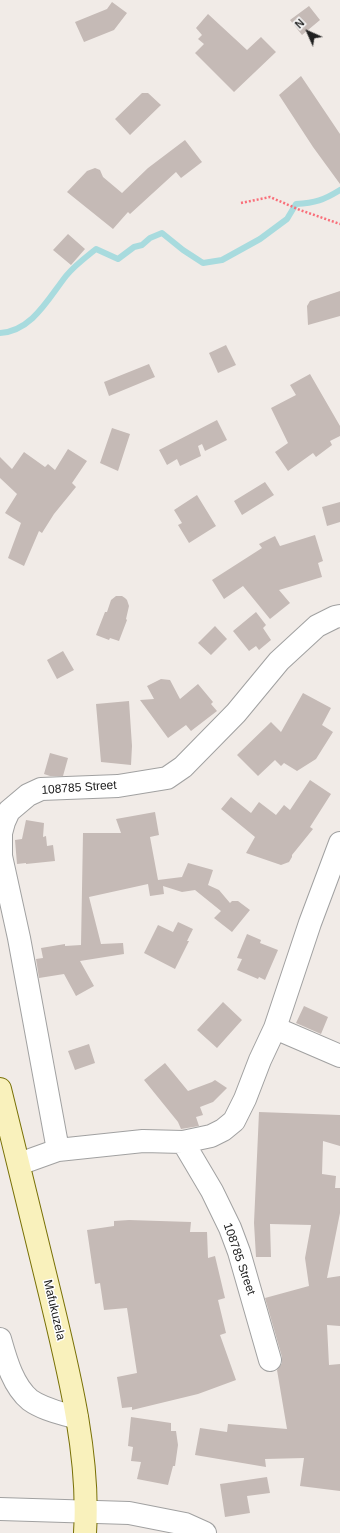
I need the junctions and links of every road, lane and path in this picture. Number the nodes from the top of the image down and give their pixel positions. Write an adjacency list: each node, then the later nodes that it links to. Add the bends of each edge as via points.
1 (241, 203): 2 (path, via 270,196)
2 (340, 224)
3 (340, 616): 9 (street, 108785 Street, via 317,626 279,661 236,713 183,767 167,778 118,786 41,789 28,795 9,811 2,833 1,856 19,938)
4 (340, 843): 5 (street)
5 (275, 1028): 6 (street); 8 (street, via 234,1121 211,1136)
6 (340, 1056)
7 (0, 1089): 10 (main road, Mafukuzela)
8 (183, 1142): 9 (street, via 143,1141); 12 (street, 108785 Street, via 230,1228)
9 (58, 1150): 10 (street)
10 (19, 1164): 13 (main road, Mafukuzela)
11 (0, 1339): 13 (street, via 14,1378 22,1392 31,1401)
12 (270, 1360)
13 (77, 1418): 15 (main road, Mafukuzela)
14 (0, 1509): 15 (street)
15 (86, 1523): 16 (street, via 129,1513 185,1524)
16 (206, 1533)

